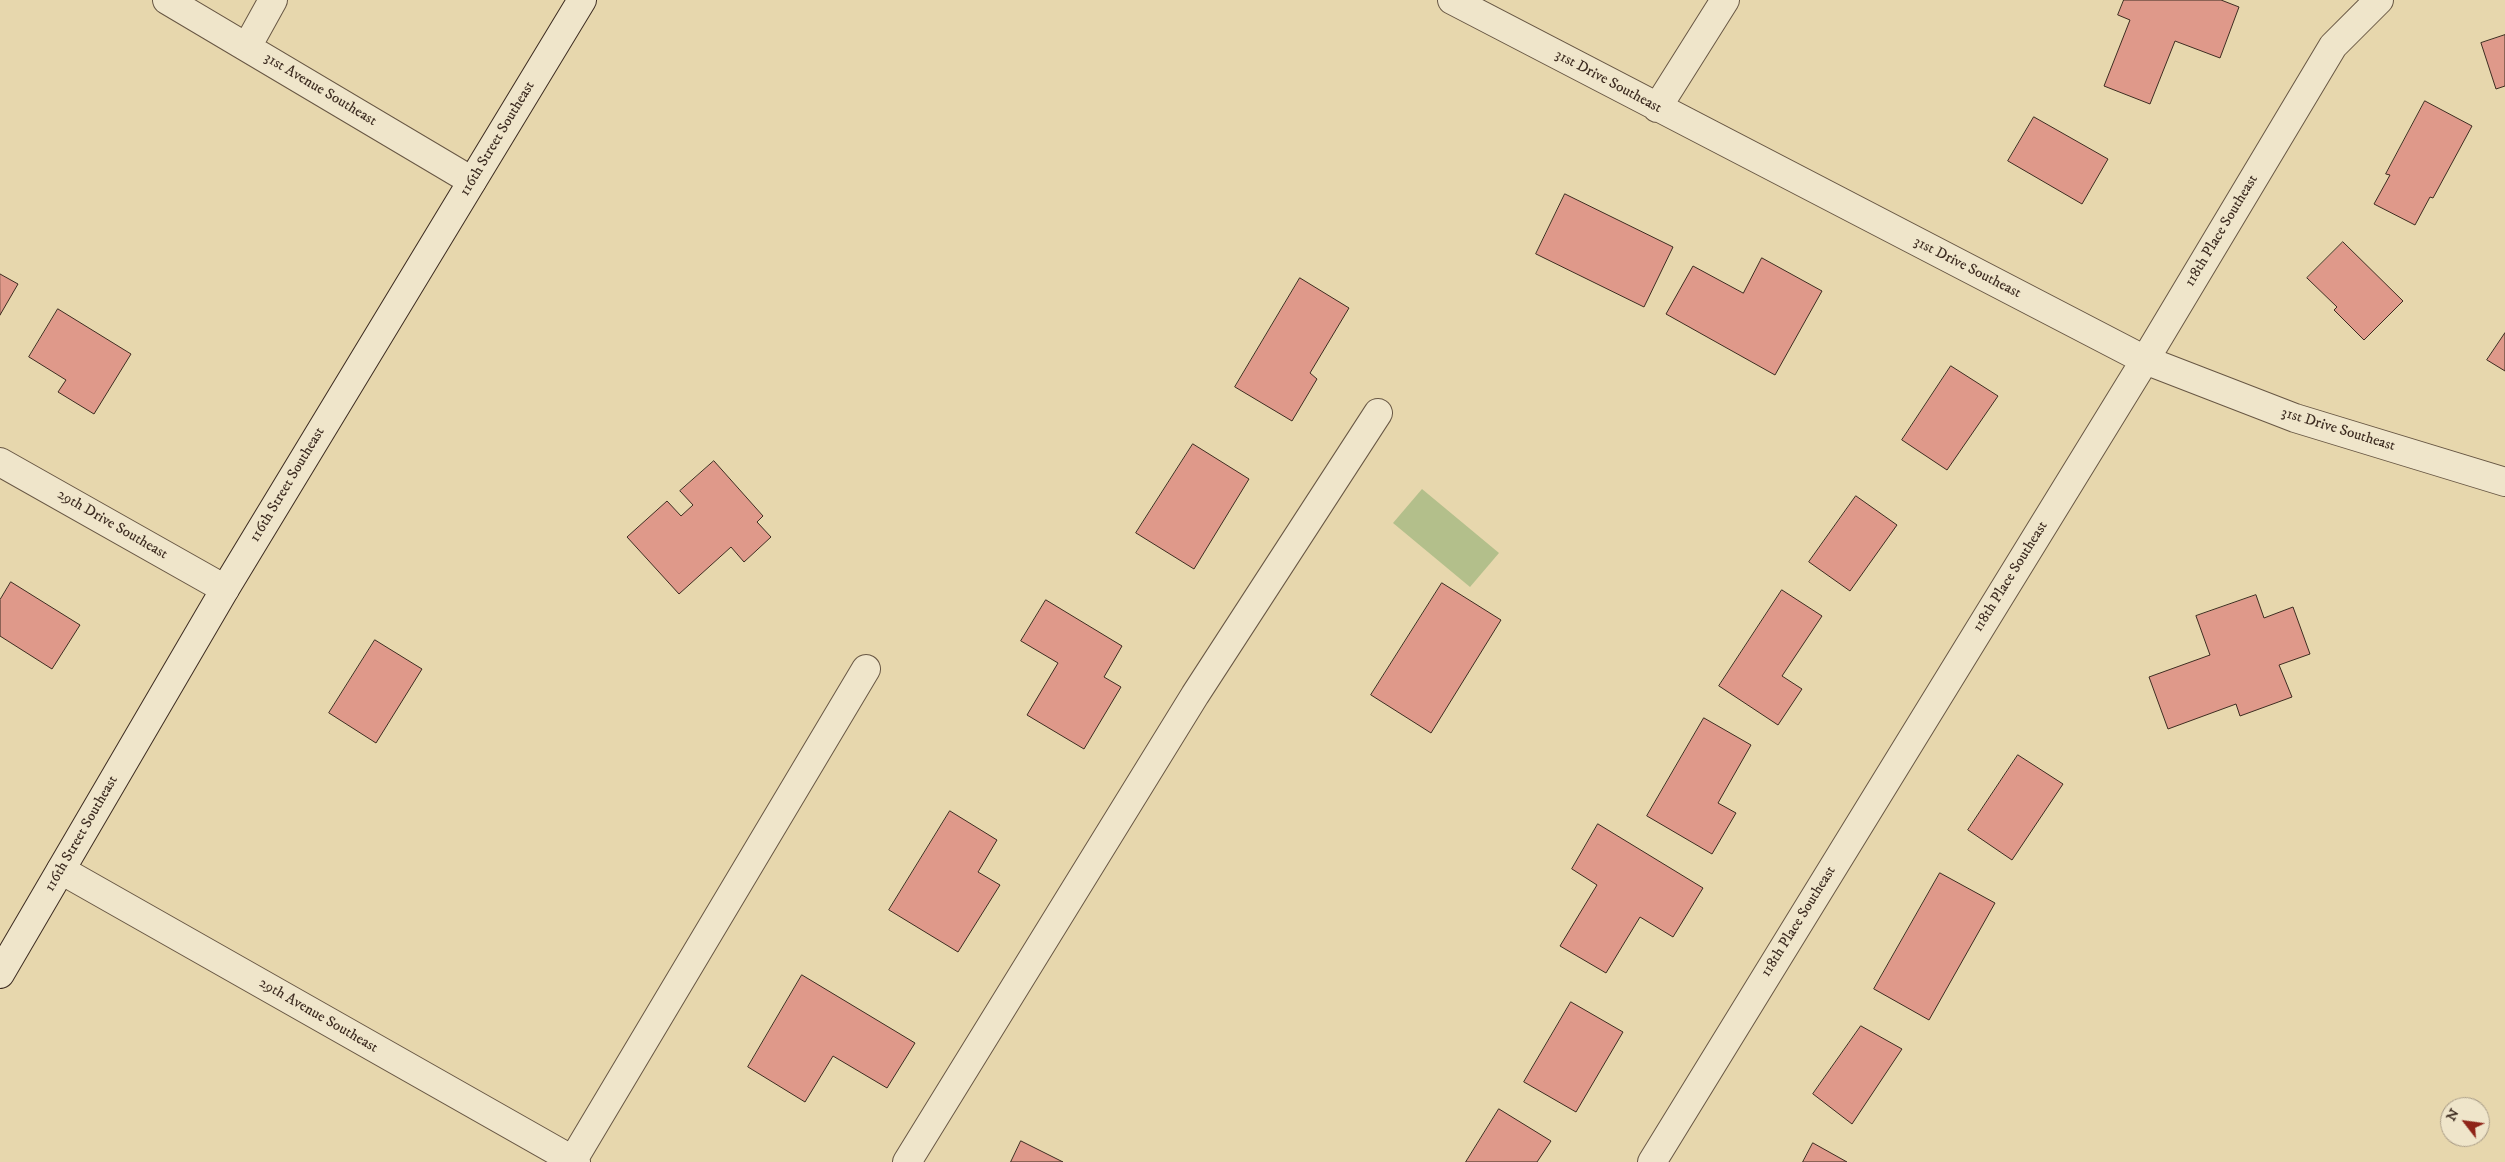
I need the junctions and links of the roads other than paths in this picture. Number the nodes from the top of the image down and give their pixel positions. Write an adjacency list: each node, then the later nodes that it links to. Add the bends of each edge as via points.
1 (167, 0): 7 (street, 31st Avenue Southeast)
2 (273, 0): 7 (street)
3 (582, 0): 9 (street, 116th Street Southeast)
4 (1452, 0): 8 (street, 31st Drive Southeast)
5 (1725, 0): 8 (street)
6 (2379, 0): 10 (street, 118th Place Southeast, via 2333,46)
7 (247, 47): 9 (street, 31st Avenue Southeast)
8 (1657, 108): 10 (street, 31st Drive Southeast)
9 (472, 181): 14 (street, 116th Street Southeast)
10 (2145, 360): 13 (street, 31st Drive Southeast, via 2295,418); 20 (street, 118th Place Southeast)
11 (1378, 413): 19 (street, via 1195,695)
12 (0, 462): 14 (street, 29th Drive Southeast)
13 (2505, 482)
14 (225, 589): 16 (street, 116th Street Southeast)
15 (866, 669): 18 (street)
16 (61, 870): 17 (street, 116th Street Southeast); 18 (street, 29th Avenue Southeast)
17 (0, 974)
18 (574, 1161)
19 (907, 1162)
20 (1652, 1162)

